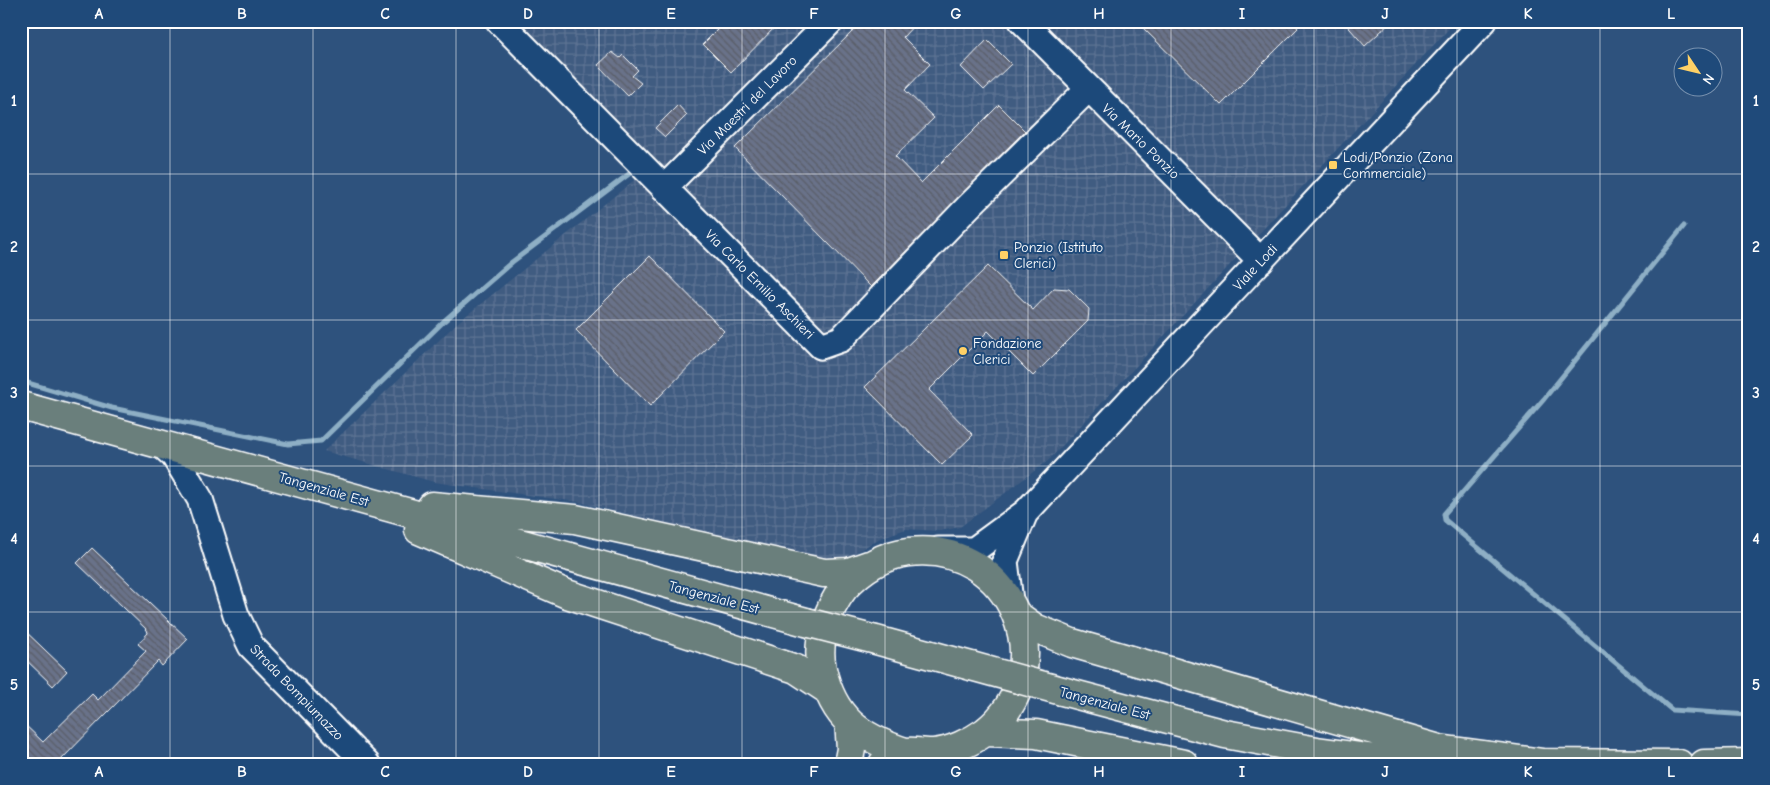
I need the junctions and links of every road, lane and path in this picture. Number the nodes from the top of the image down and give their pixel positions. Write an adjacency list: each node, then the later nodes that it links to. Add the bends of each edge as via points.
1 (499, 21): 6 (street, Via Carlo Emilio Aschieri)
2 (831, 21): 6 (street, Via Maestri del Lavoro)
3 (1022, 21): 5 (street, Via Mario Ponzio)
4 (1484, 21): 7 (street, Viale Lodi)
5 (1088, 89): 6 (street, Via Carlo Emilio Aschieri, via 841,339 830,344 821,346); 7 (street, Via Mario Ponzio)
6 (664, 188)
7 (1261, 260): 13 (street, Viale Lodi)
8 (21, 406): 9 (main road, Tangenziale Est)
9 (162, 444): 10 (main road, Tangenziale Est); 11 (street, Strada Bompiumazzo, via 174,456)
10 (224, 461): 11 (street, via 208,471 202,482); 12 (main road, Tangenziale Est)
11 (200, 500): 22 (street, Strada Bompiumazzo, via 236,615 251,646)
12 (383, 505): 15 (main road, via 575,519 824,573 849,572); 17 (main road, via 411,526 567,594 796,669); 25 (main road, Tangenziale Est, bridge, via 1225,734)
13 (1026, 512): 14 (street, Viale Lodi, via 974,550); 16 (street, Viale Lodi, via 1005,561)
14 (926, 550): 15 (main road, via 897,554); 16 (main road, via 951,554 974,565 995,581)
15 (870, 565): 17 (main road, via 836,598 826,620 821,651)
16 (1014, 608): 19 (main road, via 1023,636 1020,679 1012,699); 26 (main road, via 1035,628 1072,643 1439,748 1542,763)
17 (828, 690): 18 (main road)
18 (849, 722): 20 (main road); 23 (main road, via 851,749)
19 (985, 732): 20 (main road, via 964,745 935,753); 24 (main road, via 1036,734)
20 (894, 758)
21 (1749, 763): 27 (main road)
22 (367, 764)
23 (848, 764)
24 (1184, 764)
25 (1412, 764)
26 (1679, 764)
27 (1704, 764)

